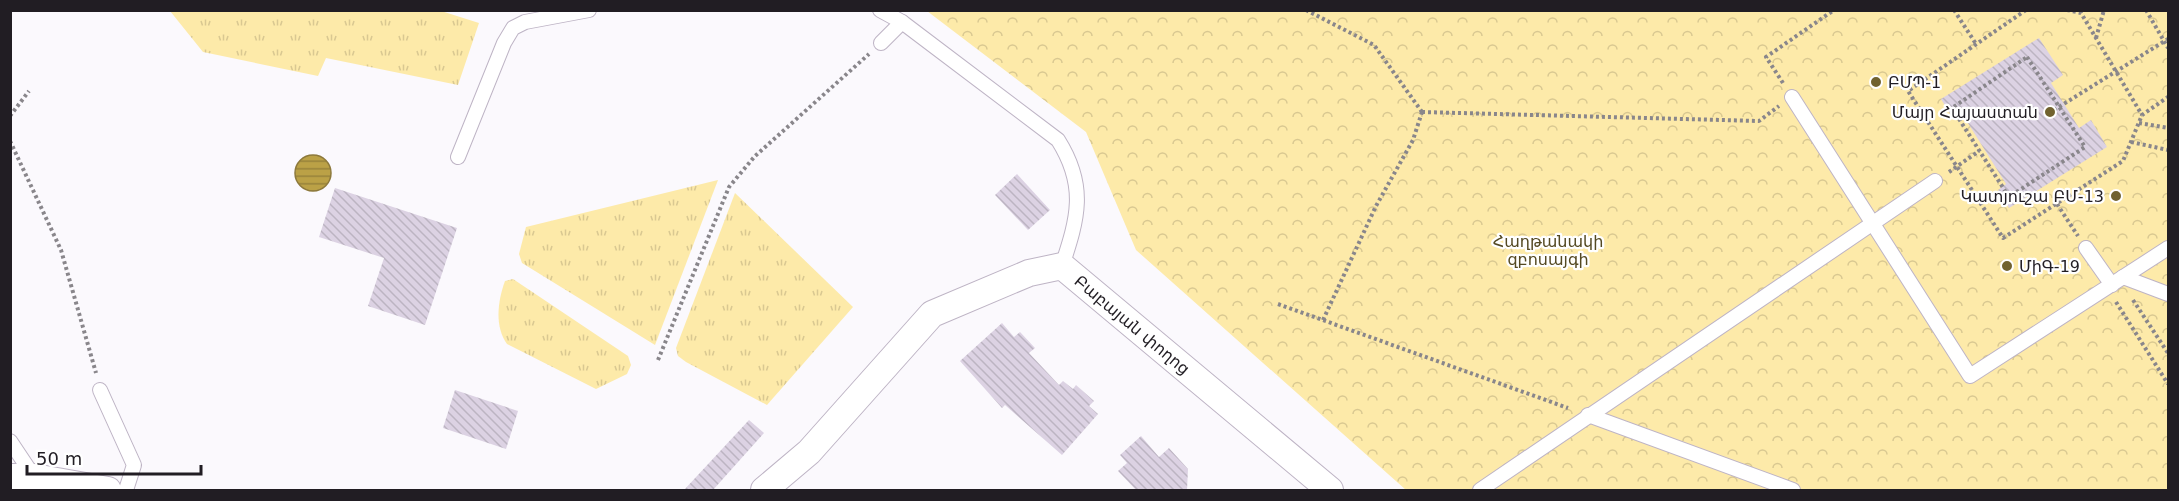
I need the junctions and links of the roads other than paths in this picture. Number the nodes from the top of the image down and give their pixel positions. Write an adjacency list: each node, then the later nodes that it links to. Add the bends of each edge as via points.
1 (589, 10): 6 (lane, via 525,22 513,28)
2 (880, 10): 3 (lane)
3 (902, 22): 4 (lane); 11 (lane, via 1058,140 1071,160 1077,211)
4 (881, 43)
5 (1792, 97): 8 (lane)
6 (458, 157)
7 (1935, 181): 8 (lane)
8 (1873, 223): 12 (lane, via 1970,376); 15 (lane)
9 (2083, 244): 12 (lane)
10 (2169, 248): 12 (lane)
11 (1062, 266): 20 (street, Բաբայան փողոց, via 1029,273 932,314 809,452); 21 (street, Բաբայան փողոց)
12 (2115, 282): 13 (lane)
13 (2169, 294)
14 (100, 390): 19 (lane, via 134,465)
15 (1588, 416): 22 (lane); 23 (lane)
16 (10, 441): 17 (lane)
17 (22, 477): 18 (street)
18 (108, 490)
19 (126, 490)
20 (764, 490)
21 (1330, 490)
22 (1480, 490)
23 (1793, 490)

